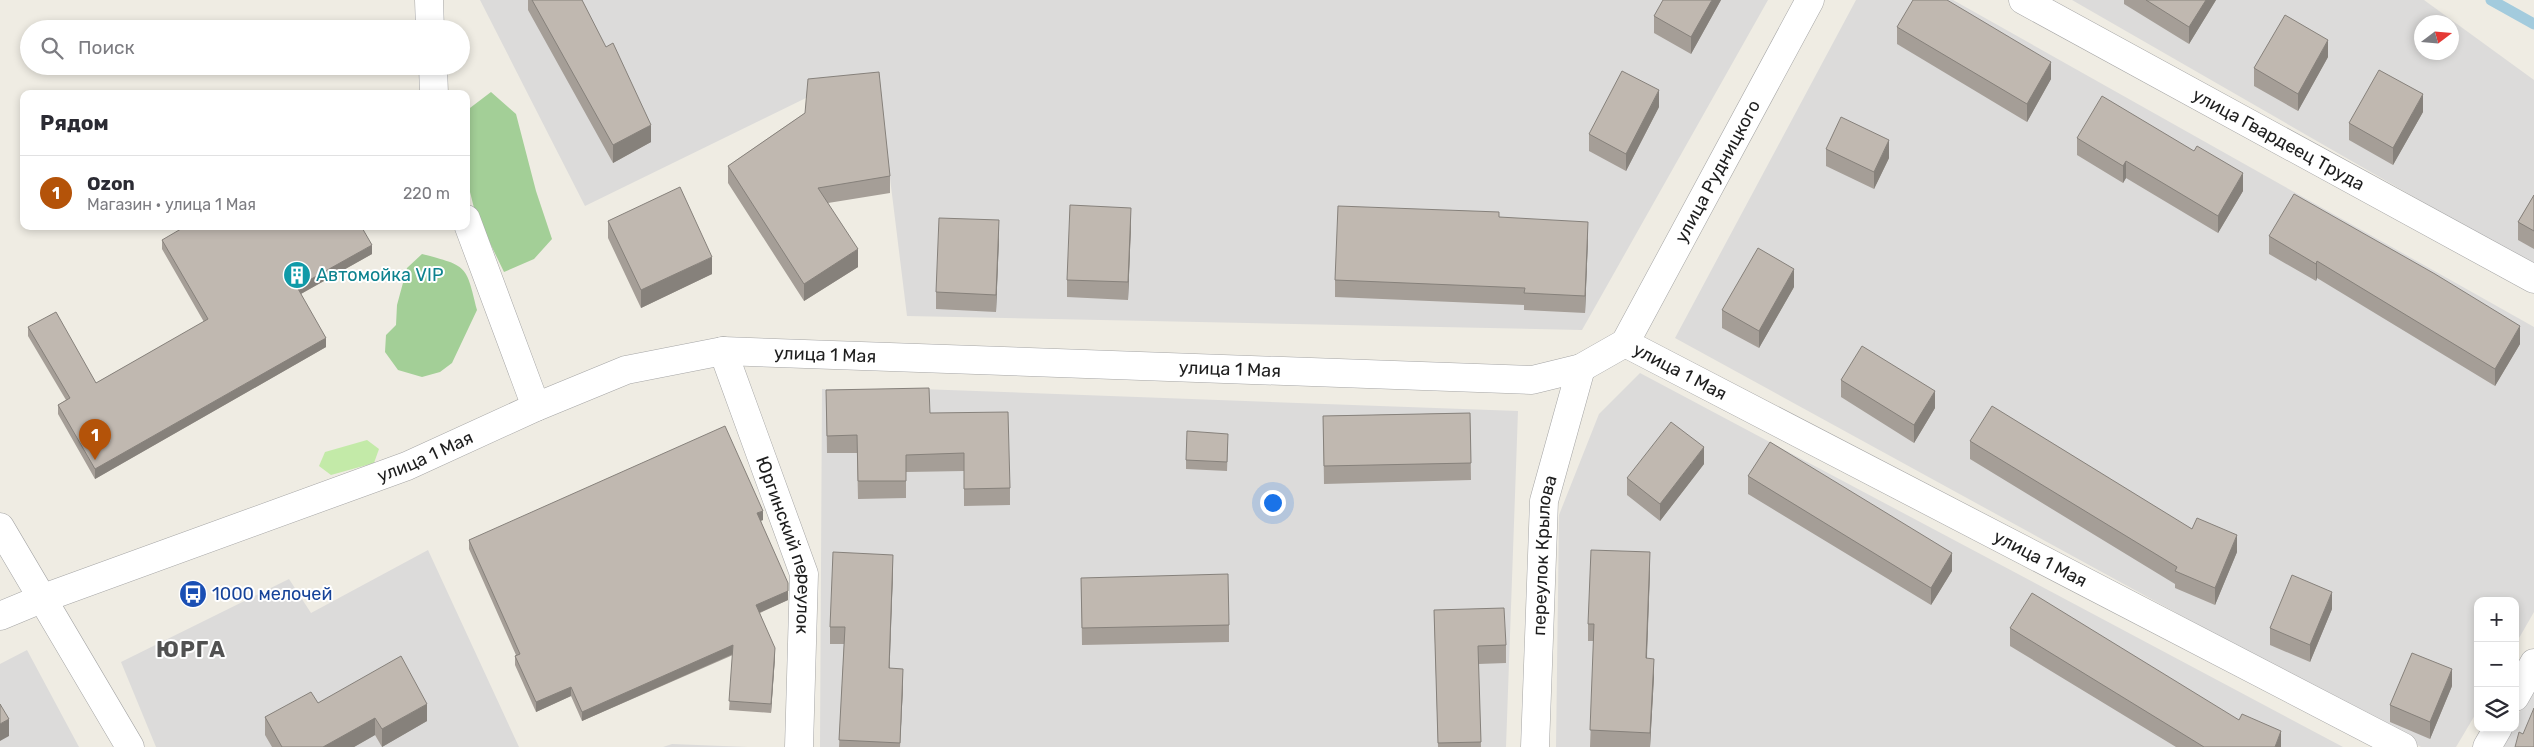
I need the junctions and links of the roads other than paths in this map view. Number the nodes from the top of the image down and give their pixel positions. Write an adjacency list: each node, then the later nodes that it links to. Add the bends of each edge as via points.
1 (429, 0): 4 (street)
2 (1810, 0): 9 (street, улица Рудницкого)
3 (2022, 0): 8 (street, улица Гвардеец Труда)
4 (430, 20)
5 (433, 75): 6 (street)
6 (434, 90)
7 (470, 230): 12 (street)
8 (2534, 279)
9 (1625, 343): 11 (street, улица 1 Мая); 22 (street, улица 1 Мая)
10 (723, 351): 11 (street, улица 1 Мая, via 1532,380); 12 (street, улица 1 Мая, via 626,370); 20 (street, Юргинский переулок, via 804,574)
11 (1581, 368): 21 (street, переулок Крылова, via 1544,501)
12 (536, 407): 14 (street, улица 1 Мая, via 408,466)
13 (0, 527): 14 (street)
14 (41, 599): 15 (street, улица 1 Мая); 19 (street)
15 (0, 616)
16 (2534, 663): 17 (street)
17 (2519, 690)
18 (2496, 732): 23 (street)
19 (130, 747)
20 (799, 747)
21 (1535, 747)
22 (2403, 747)
23 (2487, 747)

